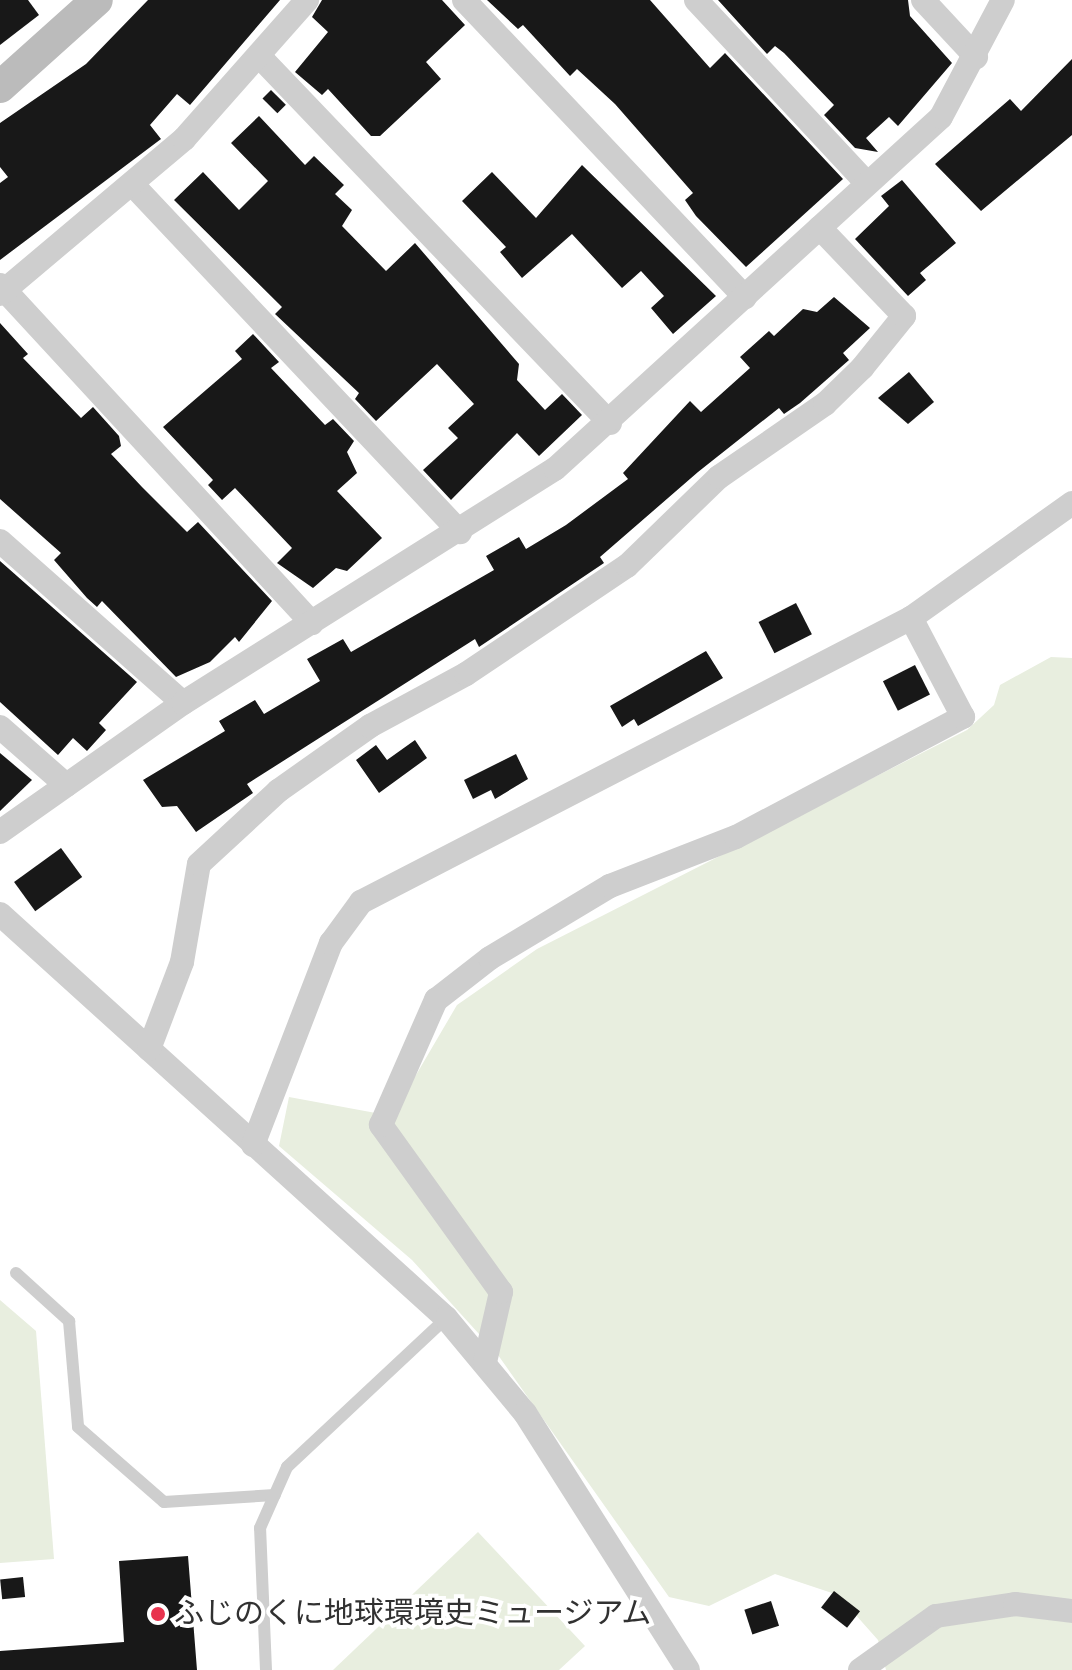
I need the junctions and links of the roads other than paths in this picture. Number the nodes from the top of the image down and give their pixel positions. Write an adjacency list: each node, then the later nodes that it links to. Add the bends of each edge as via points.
1 (97, 0): 9 (street)
2 (307, 0): 8 (street)
3 (464, 0): 14 (street)
4 (696, 0): 10 (street)
5 (923, 0): 7 (street)
6 (1003, 0): 7 (street)
7 (976, 57): 10 (street, via 941,117)
8 (261, 58): 11 (street); 15 (street)
9 (0, 87)
10 (866, 182): 12 (street)
11 (133, 185): 13 (street); 17 (street)
12 (820, 228): 14 (street); 26 (street, via 904,316 862,368 825,404 719,477 627,566 477,667 347,742 278,791 199,864 182,962)
13 (1, 289): 20 (street)
14 (745, 297): 15 (street)
15 (610, 423): 17 (street)
16 (1072, 503): 19 (street)
17 (460, 532): 20 (street)
18 (0, 541): 21 (street)
19 (911, 618): 27 (street, via 361,902 331,943); 30 (street, via 963,717 736,837 610,886 490,958 436,1000 381,1125 501,1292)
20 (312, 623): 21 (street)
21 (183, 703): 23 (street)
22 (0, 727): 23 (street)
23 (66, 785): 24 (street)
24 (0, 832)
25 (0, 914): 26 (street)
26 (149, 1049): 27 (street)
27 (253, 1145): 29 (street)
28 (16, 1273): 31 (lane, via 69,1321 78,1427 164,1502)
29 (446, 1318): 30 (street); 31 (lane, via 287,1467)
30 (485, 1362): 33 (street)
31 (275, 1495): 34 (lane, via 260,1528)
32 (1072, 1611): 35 (street, via 1015,1604 936,1616)
33 (687, 1669)
34 (266, 1670)
35 (860, 1670)

